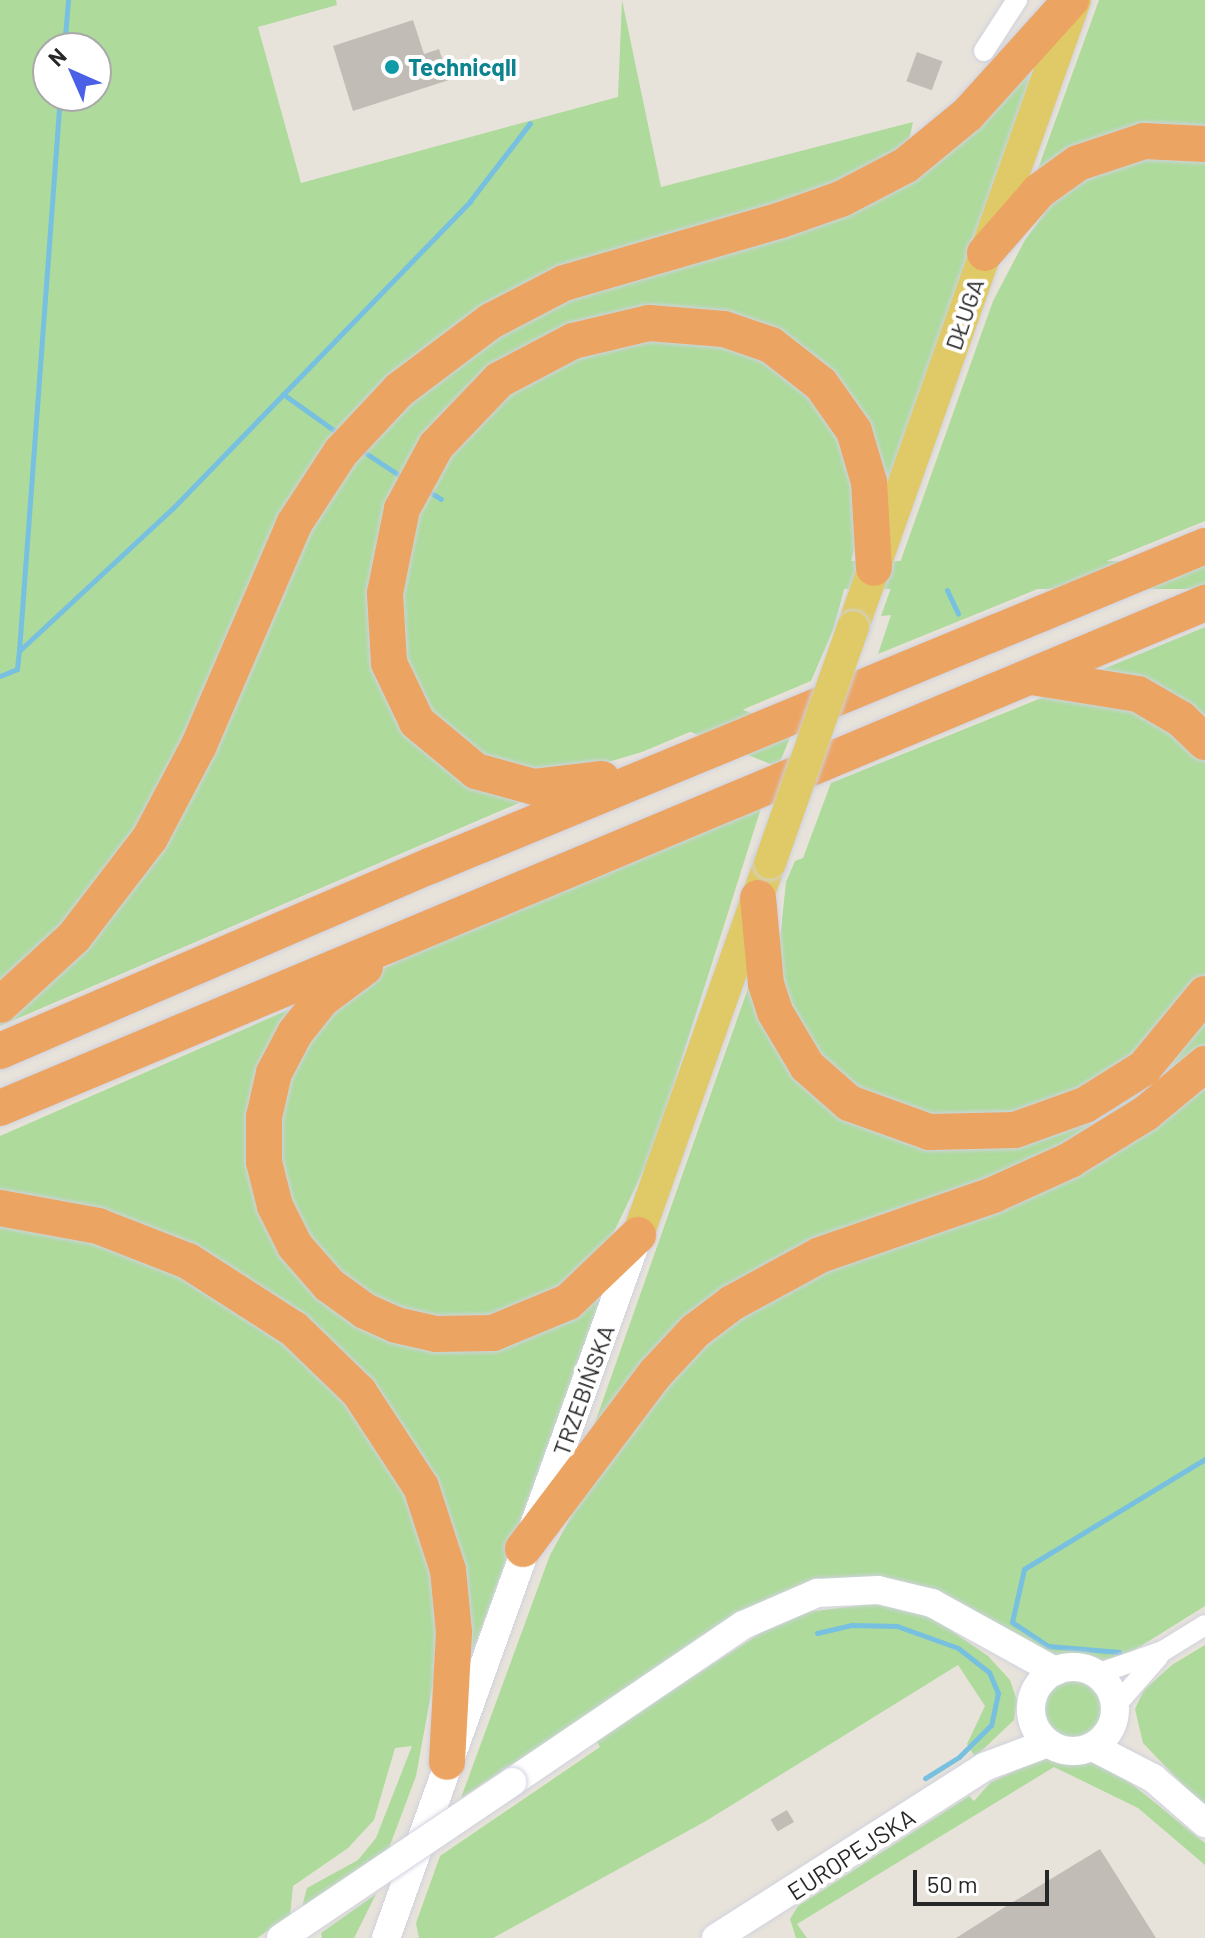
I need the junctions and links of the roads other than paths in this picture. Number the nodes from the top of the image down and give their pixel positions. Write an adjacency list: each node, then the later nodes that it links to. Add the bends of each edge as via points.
1 (1017, 0): 3 (street)
2 (1073, 0): 5 (main road, DŁUGA); 16 (highway, via 976,106 906,165 841,199 781,220 564,283 491,321 399,390 341,452 294,524 192,760 150,838 74,937)
3 (984, 51)
4 (1205, 144): 5 (highway, via 1144,141 1078,163 1039,191)
5 (985, 253): 7 (main road, DŁUGA)
6 (1205, 546): 11 (highway)
7 (874, 568): 11 (highway, via 869,482 854,431 821,384 771,345 701,325 624,327 547,353 481,396 436,446 395,529 384,616 389,663 399,693 417,722 447,752 476,771 512,784 556,787); 12 (main road, DŁUGA, bridge)
8 (1205, 603): 9 (highway)
9 (1028, 676): 10 (highway, via 1138,694 1181,719); 14 (highway)
10 (1205, 742)
11 (670, 766): 17 (highway)
12 (770, 863): 13 (main road, TRZEBIŃSKA)
13 (758, 898): 15 (highway, via 766,984 775,1012 807,1066 849,1103 929,1132 1015,1130 1085,1105 1144,1068); 21 (main road, TRZEBIŃSKA)
14 (418, 929): 19 (highway); 21 (highway, via 322,999 295,1033 274,1073 264,1117 264,1162 275,1206 295,1246 329,1285 365,1311 417,1331 457,1336 510,1329 559,1307 584,1290)
15 (1205, 994)
16 (0, 1005)
17 (0, 1051)
18 (1205, 1064): 22 (highway, via 1146,1113 1070,1160 993,1195 820,1255 732,1303 695,1331 655,1374)
19 (0, 1108)
20 (0, 1208): 32 (highway, via 98,1226 188,1261 294,1329 359,1392 415,1477 448,1570 454,1632)
21 (638, 1235): 22 (main road, TRZEBIŃSKA)
22 (523, 1549): 32 (main road, TRZEBIŃSKA)
23 (1205, 1625): 25 (street)
24 (997, 1643): 26 (main road); 28 (main road); 37 (main road, bridge, via 955,1613 899,1593 854,1590 806,1596 743,1625)
25 (1163, 1651): 27 (street); 29 (street)
26 (1055, 1671): 27 (main road, via 1076,1667); 28 (main road)
27 (1097, 1674): 29 (main road, via 1110,1687)
28 (1033, 1707): 30 (main road); 33 (main road, EUROPEJSKA)
29 (1114, 1714): 31 (main road); 34 (main road)
30 (1048, 1743): 31 (main road, via 1072,1752); 33 (main road, EUROPEJSKA)
31 (1093, 1747): 34 (main road)
32 (447, 1762): 36 (main road, TRZEBIŃSKA)
33 (984, 1767): 39 (main road, EUROPEJSKA)
34 (1153, 1778): 35 (main road)
35 (1205, 1823)
36 (389, 1926): 38 (main road, TRZEBIŃSKA)
37 (281, 1938)
38 (376, 1938)
39 (716, 1938)

